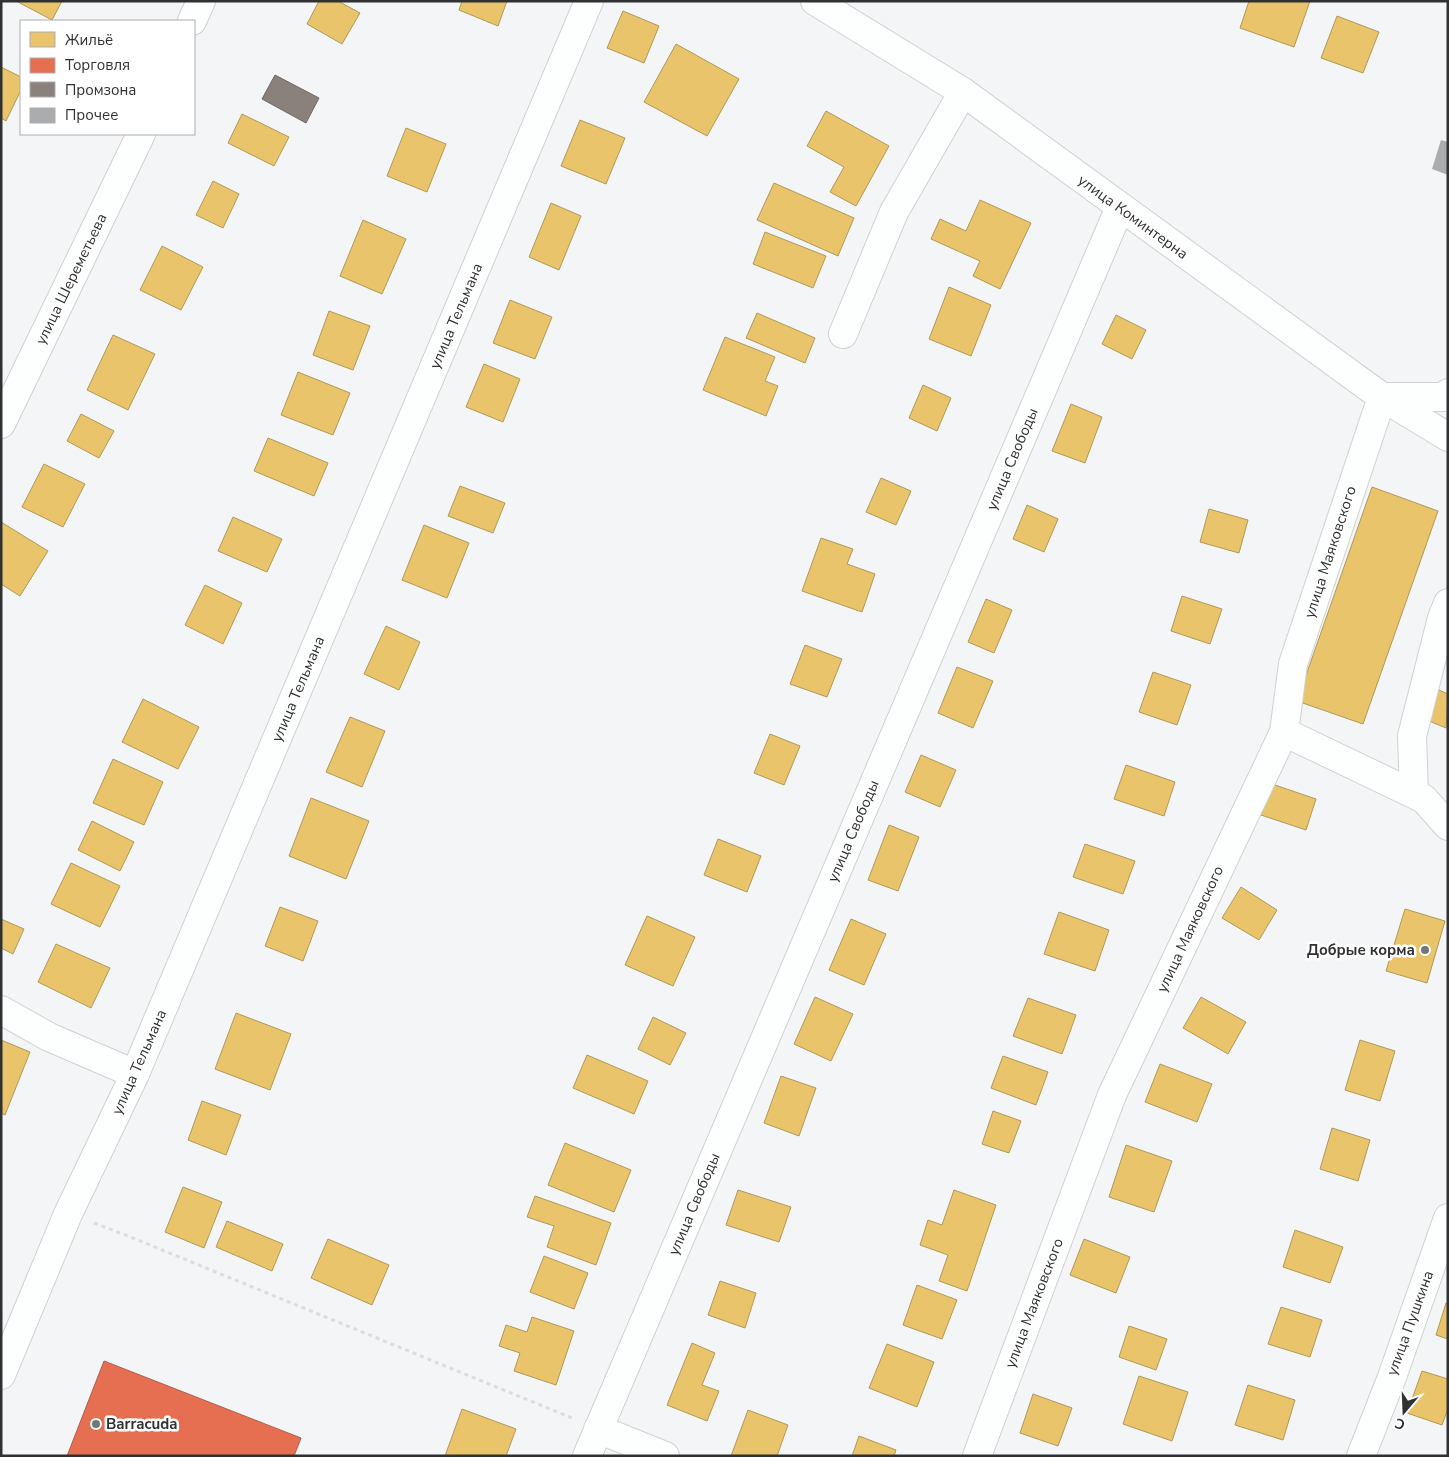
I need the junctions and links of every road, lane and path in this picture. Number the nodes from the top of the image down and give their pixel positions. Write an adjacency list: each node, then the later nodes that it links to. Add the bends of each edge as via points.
1 (201, 1): 4 (street)
2 (589, 1): 18 (street, улица Тельмана)
3 (815, 1): 5 (street, улица Коминтерна)
4 (192, 20)
5 (963, 92): 7 (street, улица Коминтерна); 8 (street, via 894,212)
6 (141, 135): 11 (street, улица Шереметьева)
7 (1120, 207): 10 (street, улица Коминтерна); 22 (street, улица Свободы)
8 (843, 334)
9 (1448, 393): 10 (street, via 1445,397)
10 (1382, 397): 12 (street, улица Коминтерна); 14 (street, улица Маяковского, via 1292,664)
11 (1, 424)
12 (1448, 437)
13 (1448, 603): 15 (street, via 1412,736)
14 (1284, 732): 15 (street); 25 (street, улица Маяковского, via 1112,1095)
15 (1414, 794): 16 (street, via 1424,799)
16 (1448, 826)
17 (1, 1010): 18 (street, via 50,1037)
18 (135, 1074): 19 (street, улица Тельмана)
19 (68, 1214): 21 (street, улица Тельмана); 22 (path)
20 (1448, 1218): 26 (street, улица Пушкина, via 1392,1377)
21 (1, 1375)
22 (598, 1429): 23 (street, улица Свободы); 24 (street)
23 (587, 1456)
24 (665, 1456)
25 (976, 1456)
26 (1360, 1456)

